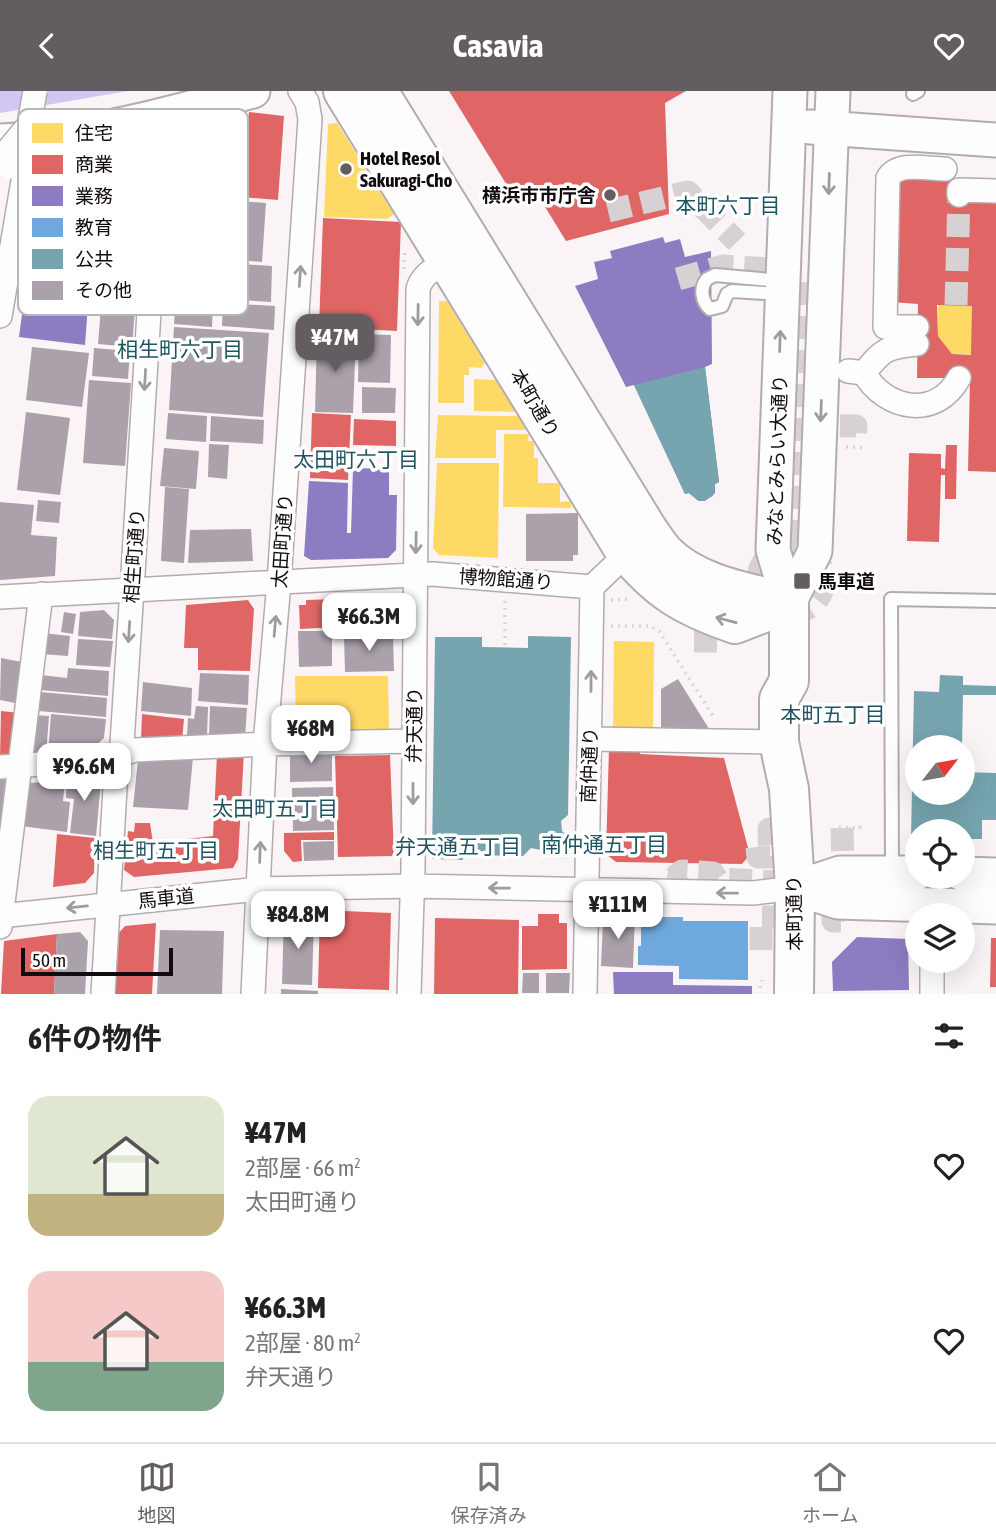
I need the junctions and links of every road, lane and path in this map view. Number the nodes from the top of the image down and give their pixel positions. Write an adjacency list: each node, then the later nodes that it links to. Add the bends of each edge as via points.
1 (35, 91): 8 (street, bridge)
2 (253, 91): 9 (street)
3 (300, 91): 29 (street, 太田町通り, one-way to 3, via 310,119)
4 (343, 91): 18 (highway, 本町通り)
5 (378, 91): 37 (highway, 本町通り, via 665,553 713,582)
6 (790, 91): 10 (street, みなとみらい大通り)
7 (834, 91): 11 (street)
8 (32, 109)
9 (189, 109)
10 (788, 125): 11 (street); 19 (street, みなとみらい大通り)
11 (831, 128): 13 (street); 37 (street, one-way to 37, via 816,551)
12 (18, 139): 14 (street, bridge, via 7,151 11,158)
13 (996, 140)
14 (13, 150): 21 (street)
15 (945, 169): 22 (street, via 901,167 888,179)
16 (996, 191): 17 (street, via 959,190)
17 (959, 195)
18 (447, 260): 27 (highway, 本町通り); 28 (street, 弁天通り, one-way to 28, via 426,275 418,289)
19 (782, 288): 19 (lane, via 732,291 722,306 710,309 702,289 706,279 715,275); 37 (street, みなとみらい大通り, one-way to 19, via 773,550)
20 (149, 315): 30 (street, 相生町通り, one-way to 30)
21 (0, 316)
22 (885, 327): 23 (street); 23 (street, via 917,336)
23 (883, 350): 24 (street, via 856,372 888,399 923,405 939,400)
24 (958, 378)
25 (846, 447): 26 (path)
26 (866, 448)
27 (624, 548): 31 (street); 37 (highway, 本町通り, one-way to 27, via 735,624 672,596 645,574)
28 (416, 575): 29 (street, 博物館通り); 31 (street, 博物館通り, via 432,573); 43 (street, 弁天通り)
29 (279, 582): 30 (street, 博物館通り); 45 (street, 太田町通り, one-way to 29)
30 (132, 589): 32 (street, 博物館通り); 46 (street, 相生町通り, one-way to 46)
31 (598, 593): 34 (path); 42 (street, 南仲通り, one-way to 31)
32 (41, 594): 33 (street, 博物館通り); 47 (street)
33 (0, 597)
34 (636, 601)
35 (996, 601): 51 (lane, via 891,599)
36 (505, 603): 39 (path)
37 (789, 603): 40 (highway, 本町通り)
38 (604, 626): 41 (path, via 650,626 659,631 714,717)
39 (505, 648)
40 (789, 681): 44 (highway, 本町通り, via 779,699); 48 (highway, 本町通り, via 801,699 803,771)
41 (724, 725)
42 (591, 739): 44 (street); 57 (street, 南仲通り)
43 (414, 741): 45 (street); 54 (street, 弁天通り, one-way to 54)
44 (779, 742): 48 (highway, 本町通り)
45 (265, 744): 46 (street); 56 (street, 太田町通り, one-way to 45)
46 (120, 755): 47 (street); 58 (street, 相生町通り)
47 (10, 767): 62 (street)
48 (789, 789): 55 (highway, 本町通り)
49 (860, 825): 50 (path)
50 (839, 827)
51 (905, 873): 55 (street, via 840,873)
52 (975, 874): 53 (street)
53 (996, 875)
54 (412, 886): 56 (street, 馬車道); 57 (street, 馬車道, one-way to 54); 67 (street, 弁天通り)
55 (794, 888): 57 (street, 馬車道, one-way to 57, via 753,893); 60 (street, via 838,902); 64 (highway, 本町通り)
56 (258, 889): 58 (street, 馬車道); 66 (street, 太田町通り)
57 (587, 890): 68 (street, 南仲通り)
58 (109, 904): 62 (street, 馬車道, one-way to 62); 65 (street, 相生町通り)
59 (996, 907): 61 (street)
60 (905, 908)
61 (975, 908)
62 (1, 921)
63 (933, 973): 69 (street)
64 (772, 987)
65 (103, 994)
66 (253, 994)
67 (409, 994)
68 (585, 994)
69 (932, 994)

